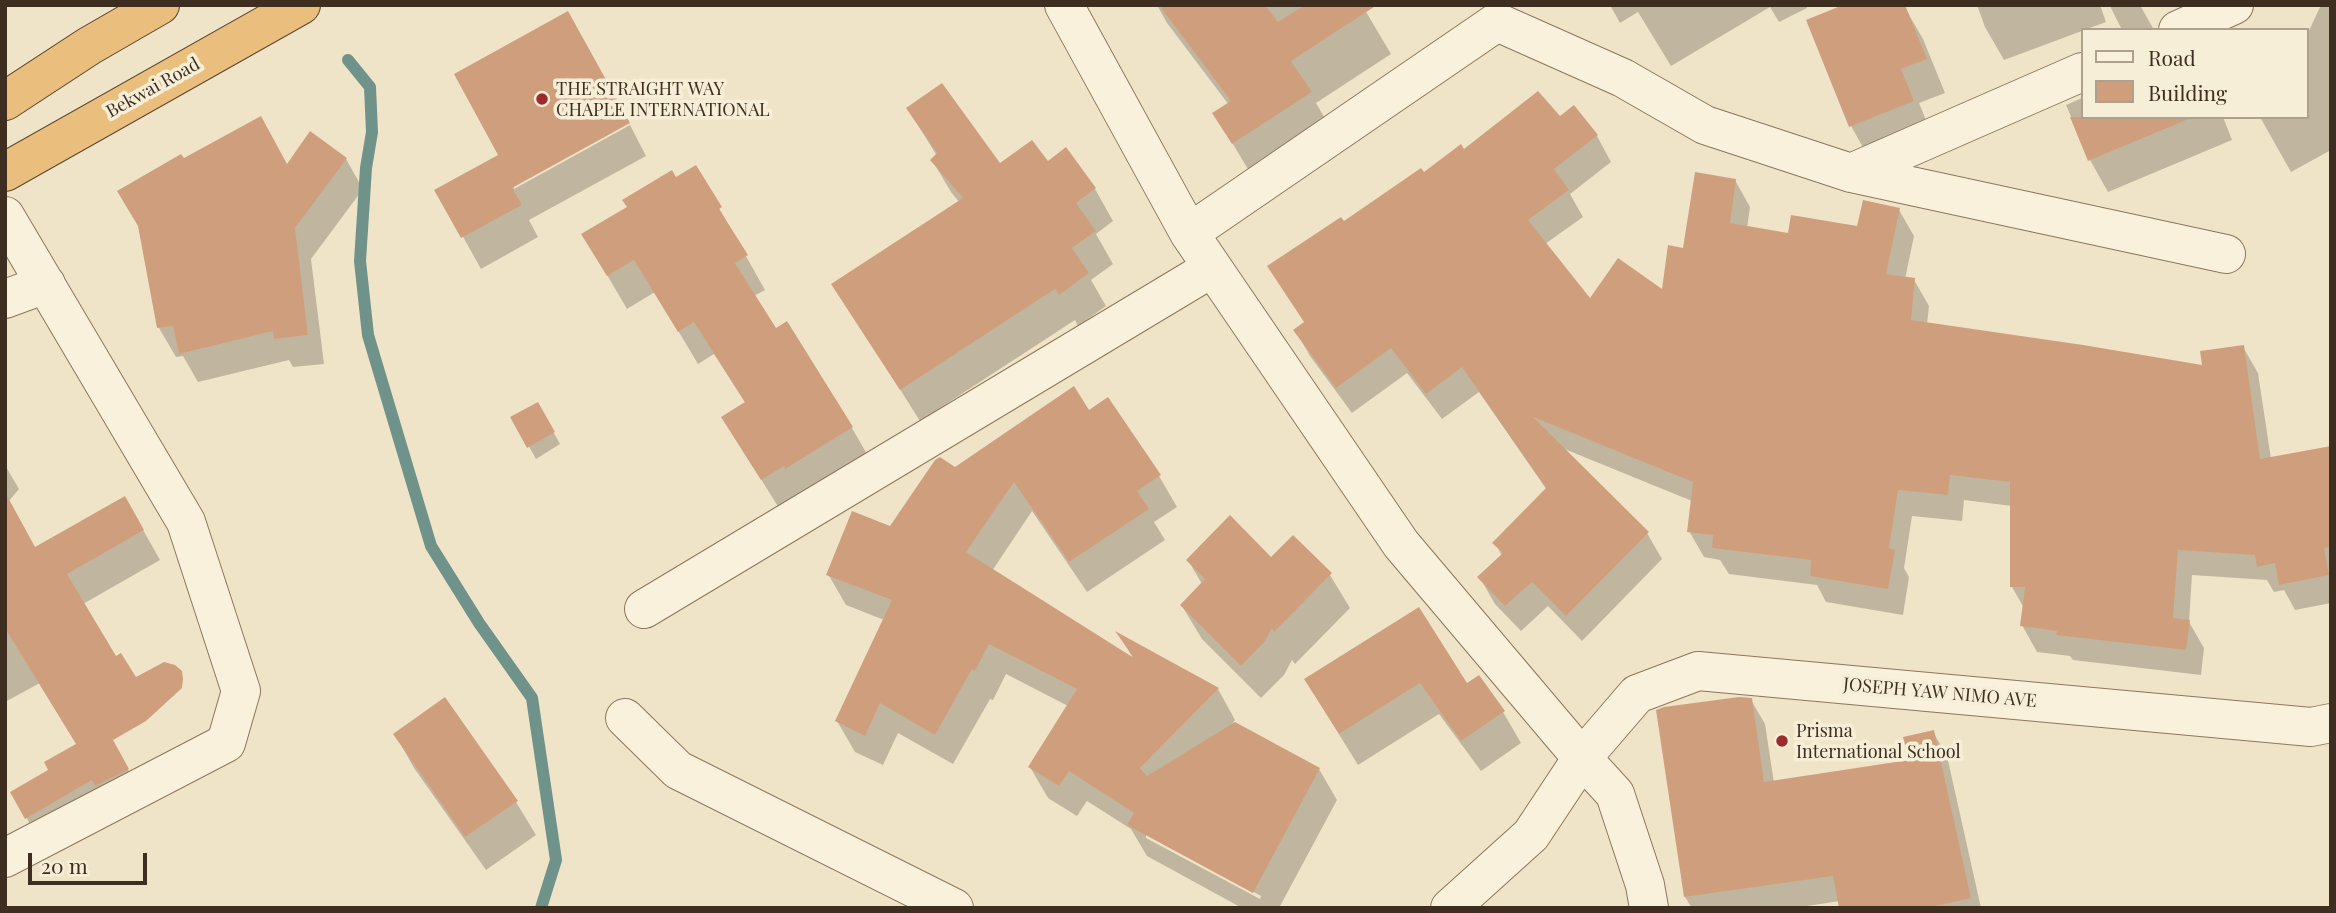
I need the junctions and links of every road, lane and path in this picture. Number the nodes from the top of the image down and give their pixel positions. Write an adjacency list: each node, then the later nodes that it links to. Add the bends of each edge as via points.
1 (160, 5): 8 (highway)
2 (301, 5): 9 (highway, Bekwai Road)
3 (1064, 5): 12 (street)
4 (2234, 5): 6 (street)
5 (1496, 14): 10 (street, via 1705,125); 12 (street)
6 (2182, 28)
7 (2080, 73): 10 (street)
8 (5, 101)
9 (5, 172)
10 (1851, 173): 13 (street)
11 (5, 216): 15 (street)
12 (1189, 233): 14 (street)
13 (2226, 254)
14 (1212, 268): 17 (street); 20 (street, via 1401,544)
15 (46, 284): 16 (street); 21 (street, via 186,522 241,691 226,743)
16 (5, 299)
17 (644, 608)
18 (625, 718): 22 (street, via 678,770)
19 (2331, 723): 20 (street, JOSEPH YAW NIMO AVE, via 2311,727 1698,671 1637,694)
20 (1582, 758): 23 (street, JOSEPH YAW NIMO AVE, via 1531,835); 24 (street, via 1615,794 1645,885)
21 (5, 858)
22 (954, 908)
23 (1450, 908)
24 (1648, 908)

